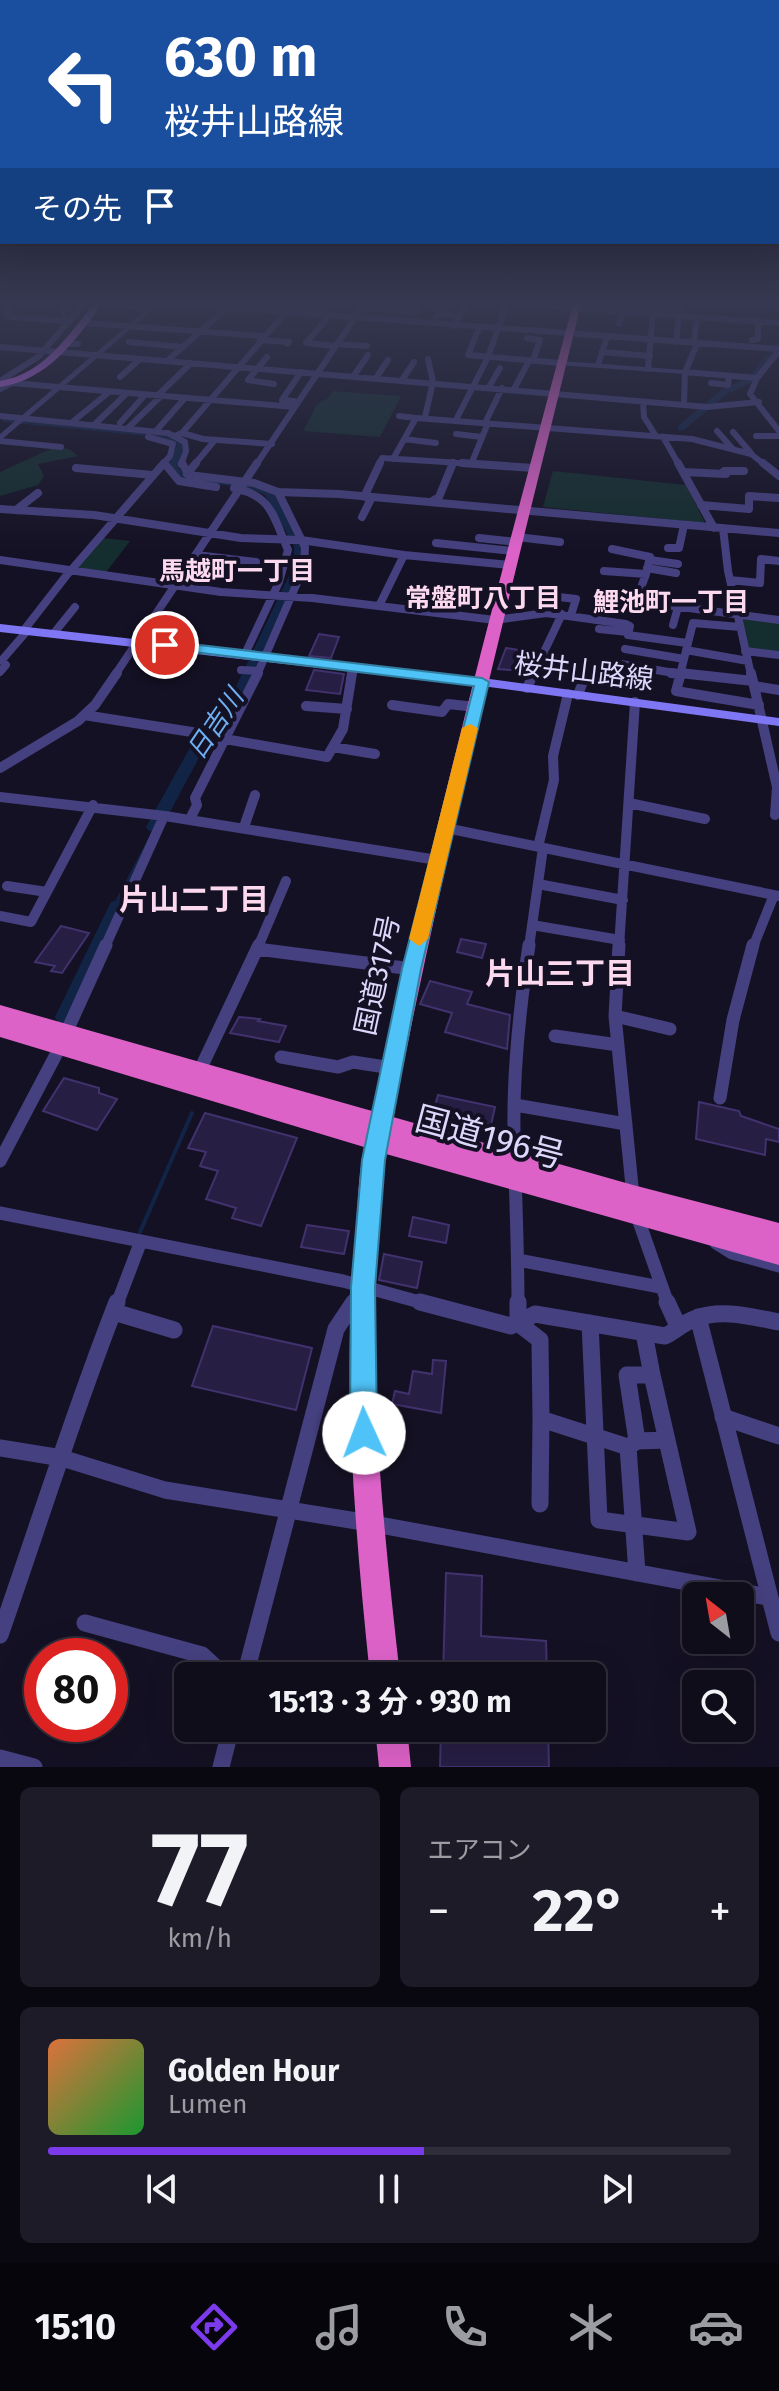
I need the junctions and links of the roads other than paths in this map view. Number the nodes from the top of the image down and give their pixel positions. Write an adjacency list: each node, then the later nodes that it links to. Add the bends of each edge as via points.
1 (47, 386): 13 (street)
2 (122, 386): 18 (street)
3 (168, 386): 21 (street)
4 (222, 386): 23 (street)
5 (291, 386): 26 (street, via 282,400)
6 (307, 386): 26 (street)
7 (432, 386): 30 (street)
8 (473, 386): 31 (street)
9 (485, 386): 14 (street)
10 (555, 386): 17 (highway, 国道317号)
11 (685, 386): 27 (street)
12 (753, 386): 25 (street, via 750,394)
13 (56, 387): 18 (street); 32 (street)
14 (489, 387): 15 (street)
15 (502, 388): 16 (street); 35 (street)
16 (514, 389): 17 (street)
17 (553, 392): 24 (street); 37 (highway, 国道317号)
18 (112, 393): 19 (street); 33 (street)
19 (125, 395): 20 (street); 36 (street)
20 (144, 396): 21 (street); 34 (street)
21 (158, 397): 22 (street); 38 (street)
22 (184, 399): 23 (street); 39 (street)
23 (210, 400): 26 (street); 44 (street)
24 (643, 402): 27 (street); 45 (street, via 644,417)
25 (759, 402): 27 (street); 43 (street)
26 (296, 404): 53 (street)
27 (684, 405)
28 (0, 416): 32 (street)
29 (399, 416): 30 (street)
30 (421, 418): 31 (street); 49 (street)
31 (456, 420): 35 (street)
32 (17, 422): 33 (street); 47 (street); 50 (street)
33 (71, 423): 36 (street)
34 (120, 423)
35 (486, 423): 37 (street); 48 (street)
36 (94, 425): 38 (street)
37 (544, 427): 45 (street); 62 (highway, 国道317号)
38 (128, 428): 39 (street)
39 (156, 431): 44 (street)
40 (717, 431): 55 (street)
41 (733, 432): 56 (street)
42 (456, 434): 48 (street)
43 (779, 434): 46 (street)
44 (178, 435): 50 (street); 51 (street); 64 (street, via 187,447 181,465)
45 (660, 436): 55 (street); 65 (street)
46 (756, 436)
47 (0, 437): 54 (street)
48 (482, 437): 60 (street)
49 (404, 439): 52 (street); 58 (street)
50 (165, 440): 61 (street, via 174,450)
51 (215, 440): 53 (street); 64 (street)
52 (436, 443)
53 (272, 444): 69 (street)
54 (61, 447)
55 (732, 448): 56 (street)
56 (751, 454): 68 (street)
57 (93, 459): 66 (street, via 79,468)
58 (393, 459): 59 (street); 72 (street, via 382,458)
59 (454, 462): 60 (street); 74 (street, via 439,497)
60 (472, 462): 62 (street)
61 (165, 464): 66 (street); 67 (street)
62 (533, 468): 78 (highway, 国道317号)
63 (744, 471): 65 (street)
64 (185, 472): 67 (street); 69 (street)
65 (683, 472): 75 (street)
66 (153, 475): 81 (street)
67 (170, 475): 69 (street, via 188,484)
68 (779, 476)
69 (243, 485): 70 (street); 86 (street); 88 (street, via 265,500)
70 (278, 492): 72 (street); 89 (street)
71 (38, 493): 77 (street)
72 (368, 497): 74 (street); 80 (street)
73 (779, 498): 75 (street, via 749,496 749,509)
74 (431, 502): 78 (street)
75 (701, 505): 84 (street)
76 (0, 509): 77 (street)
77 (16, 510): 81 (street)
78 (523, 510): 83 (street); 93 (highway, 国道317号)
79 (168, 517): 82 (street)
80 (362, 517)
81 (117, 518): 82 (street); 102 (street)
82 (159, 525): 86 (street)
83 (684, 525): 84 (street); 92 (street, via 679,548)
84 (719, 528): 85 (street); 104 (street)
85 (779, 533)
86 (210, 534): 88 (street); 95 (street)
87 (479, 538): 93 (street)
88 (283, 540): 89 (street); 106 (street, via 287,561)
89 (301, 540): 96 (street); 107 (street, via 304,567)
90 (560, 542): 93 (street)
91 (436, 543): 93 (street)
92 (668, 548)
93 (514, 549): 96 (street); 114 (highway, 国道317号)
94 (612, 549): 100 (street, via 647,554)
95 (196, 555): 99 (street); 105 (street)
96 (404, 555): 109 (street)
97 (0, 560): 102 (street)
98 (779, 561): 104 (street, via 761,559 760,583)
99 (256, 562)
100 (648, 567): 101 (street); 103 (street); 111 (street, via 636,601)
101 (677, 568)
102 (72, 571): 105 (street); 120 (street)
103 (604, 571)
104 (730, 580): 112 (street)
105 (176, 586): 106 (street); 123 (street)
106 (274, 595): 107 (street); 126 (street)
107 (291, 596): 109 (street); 129 (street)
108 (550, 596): 113 (street, via 576,599)
109 (379, 606): 114 (street)
110 (75, 607): 122 (street)
111 (678, 607): 112 (street); 116 (street)
112 (737, 614): 115 (street); 117 (street)
113 (566, 615): 114 (street); 121 (street, via 626,624); 139 (street)
114 (495, 620): 137 (highway, 国道317号)
115 (779, 620)
116 (673, 625)
117 (740, 627): 125 (street, via 693,623); 128 (street)
118 (599, 629): 121 (street)
119 (2, 630): 120 (main road, 桜井山路線)
120 (25, 630): 122 (main road, 桜井山路線); 134 (street, via 2,660 6,665)
121 (628, 632): 125 (street)
122 (54, 633): 123 (main road, 桜井山路線)
123 (139, 642): 126 (main road, 桜井山路線); 148 (street)
124 (625, 649): 125 (street)
125 (685, 650): 128 (street); 135 (street)
126 (245, 654): 129 (main road, 桜井山路線)
127 (779, 655): 128 (street)
128 (746, 656): 138 (street)
129 (266, 657): 131 (main road, 桜井山路線); 133 (street)
130 (621, 664): 135 (street)
131 (353, 667): 137 (main road, 桜井山路線); 147 (street)
132 (241, 670): 133 (street)
133 (258, 671): 152 (street)
134 (0, 672)
135 (680, 674): 138 (street); 144 (street, via 676,691)
136 (585, 676): 141 (street)
137 (482, 682): 139 (main road, 桜井山路線); 146 (highway, 国道317号)
138 (753, 684): 140 (street); 144 (street)
139 (527, 688): 141 (main road, 桜井山路線)
140 (779, 690)
141 (573, 695): 142 (main road, 桜井山路線); 166 (street, via 553,756 554,780)
142 (635, 702): 149 (main road, 桜井山路線); 158 (street)
143 (392, 705): 146 (street, via 442,712 448,704)
144 (759, 705): 149 (street)
145 (306, 706): 147 (street)
146 (476, 707): 165 (highway, 国道317号)
147 (347, 709): 153 (street)
148 (84, 715): 151 (street); 155 (street)
149 (763, 720): 150 (main road, 桜井山路線); 160 (street, via 777,787)
150 (779, 722)
151 (198, 733)
152 (225, 739): 153 (street, via 327,757); 162 (street)
153 (333, 747): 154 (street)
154 (375, 754)
155 (0, 768)
156 (255, 795): 164 (street)
157 (0, 797): 159 (street)
158 (629, 803): 163 (street); 168 (street)
159 (93, 805): 161 (street); 172 (street)
160 (775, 815)
161 (160, 816): 162 (street); 185 (street)
162 (190, 819): 164 (street)
163 (705, 819)
164 (244, 827): 167 (street)
165 (446, 828): 166 (street); 167 (highway, 国道317号)
166 (541, 848): 168 (street); 170 (street)
167 (437, 860): 179 (highway, 国道317号)
168 (625, 867): 173 (street); 174 (street)
169 (286, 881): 178 (street)
170 (538, 884): 174 (street); 176 (street)
171 (7, 886): 172 (street)
172 (47, 892): 175 (street, via 31,922)
173 (776, 896): 190 (street, via 752,942 728,1037)
174 (623, 900): 177 (street)
175 (0, 916)
176 (532, 925): 177 (street); 191 (street)
177 (620, 940): 181 (street)
178 (257, 949): 179 (street); 189 (street)
179 (412, 969): 188 (highway, 国道317号)
180 (0, 1013): 185 (highway, 国道196号)
181 (615, 1016): 183 (street); 186 (street)
182 (0, 1029): 185 (highway, 国道196号)
183 (670, 1029)
184 (555, 1036): 186 (street)
185 (63, 1040): 189 (highway, 国道196号); 193 (highway, 国道196号); 194 (street)
186 (618, 1045): 192 (street)
187 (281, 1057): 188 (street, via 338,1067 353,1062)
188 (392, 1068): 193 (highway, 国道317号)
189 (199, 1072): 193 (highway, 国道196号)
190 (720, 1098)
191 (515, 1105): 192 (street); 195 (street)
192 (626, 1124): 196 (street)
193 (379, 1132): 195 (highway, 国道196号); 205 (highway, 国道317号)
194 (0, 1161)
195 (516, 1170): 196 (highway, 国道196号); 203 (street)
196 (634, 1205): 198 (highway, 国道196号); 206 (street)
197 (0, 1213): 201 (street)
198 (698, 1222): 199 (street, via 737,1213); 200 (highway, 国道196号); 202 (highway, 国道196号); 204 (street, via 732,1253)
199 (779, 1223)
200 (779, 1234)
201 (141, 1241): 205 (street); 207 (street)
202 (779, 1253)
203 (518, 1260): 206 (street); 210 (street)
204 (779, 1266)
205 (363, 1287): 210 (street, via 511,1326); 225 (street, via 336,1329); 226 (highway, 国道317号)
206 (660, 1287): 212 (street)
207 (114, 1312): 213 (street); 223 (street)
208 (698, 1317): 209 (street, via 717,1313); 212 (street); 216 (street)
209 (779, 1322)
210 (518, 1323): 211 (street, via 535,1314); 217 (street, via 540,1340)
211 (590, 1323): 214 (street); 218 (street)
212 (678, 1326): 214 (street, via 665,1336)
213 (174, 1330)
214 (644, 1333): 215 (street)
215 (652, 1375): 220 (street); 221 (street, via 627,1375)
216 (723, 1417): 219 (street); 229 (street)
217 (541, 1419): 218 (street); 224 (street)
218 (594, 1436): 221 (street); 227 (street, via 599,1520)
219 (779, 1436)
220 (667, 1440): 221 (street); 227 (street, via 688,1532)
221 (633, 1444): 227 (street)
222 (0, 1448): 223 (street)
223 (62, 1458): 225 (street, via 165,1490); 232 (street)
224 (540, 1504)
225 (289, 1509): 226 (street); 234 (street)
226 (369, 1523): 228 (street); 235 (highway, 国道317号)
227 (633, 1523): 228 (street)
228 (637, 1573): 229 (street)
229 (768, 1597): 231 (street)
230 (85, 1623): 233 (street, via 202,1655)
231 (779, 1633)
232 (0, 1635)
233 (210, 1662)
234 (249, 1662)
235 (384, 1662)
236 (227, 1742): 240 (street)
237 (392, 1742): 241 (highway)
238 (0, 1758): 239 (street)
239 (34, 1767)
240 (221, 1767)
241 (395, 1767)

